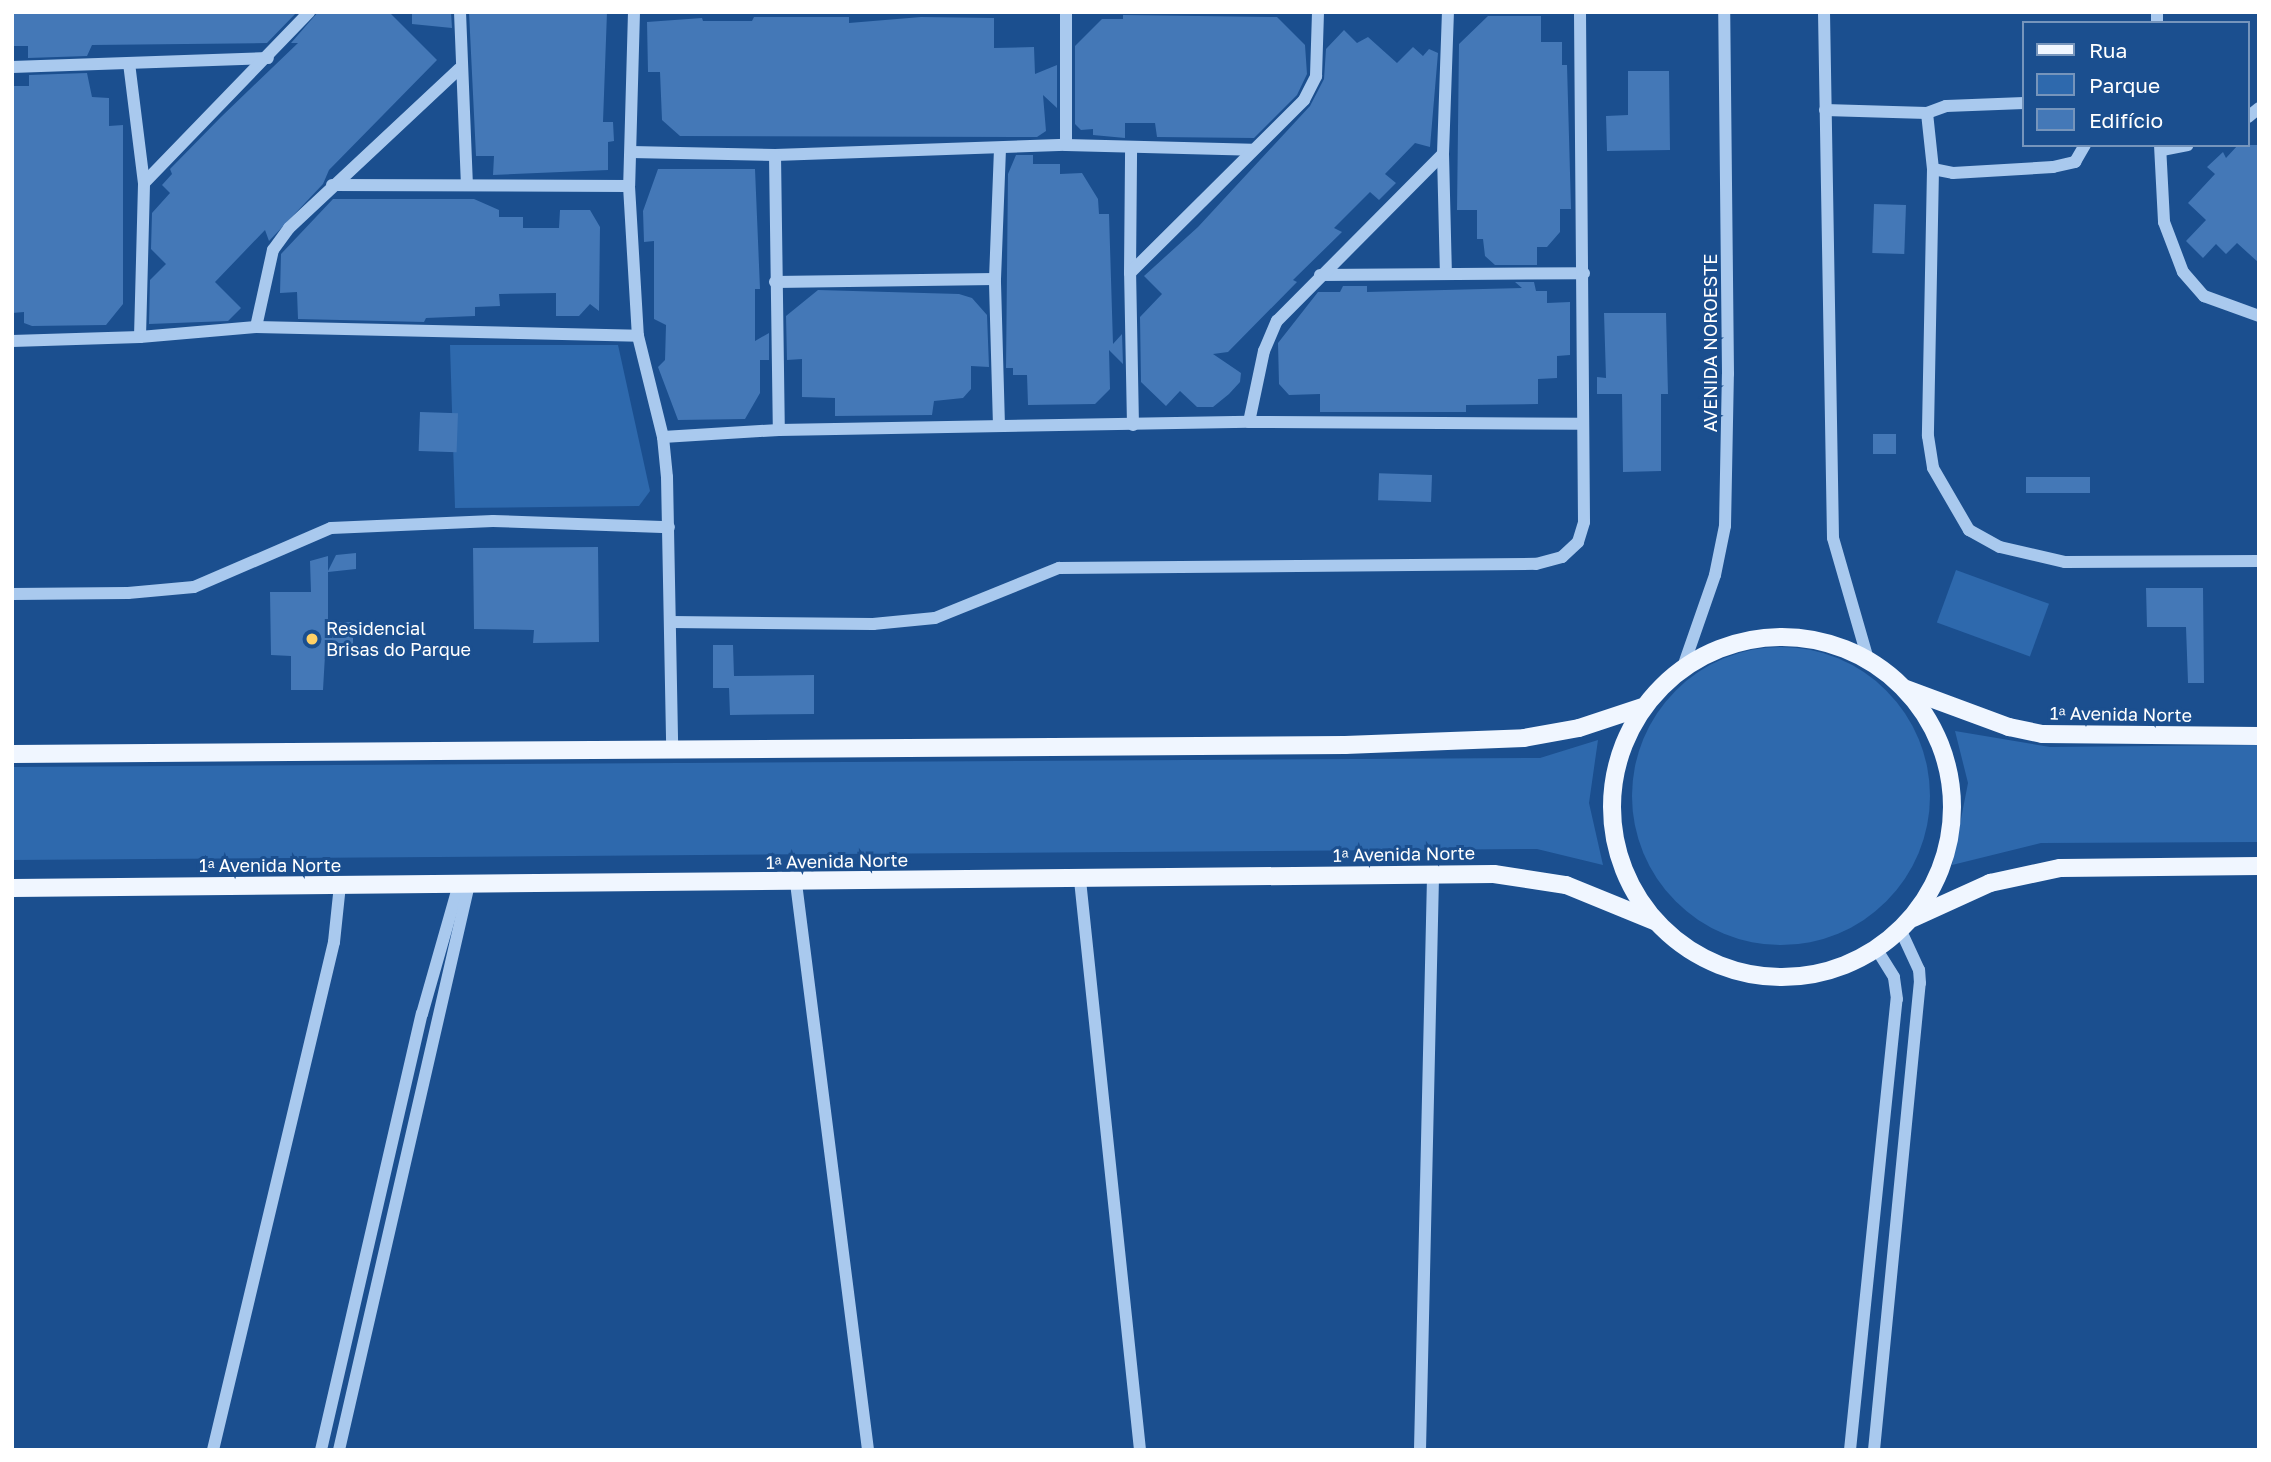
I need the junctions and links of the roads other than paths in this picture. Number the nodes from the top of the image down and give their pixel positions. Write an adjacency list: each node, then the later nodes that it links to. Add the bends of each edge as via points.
1 (309, 12): 10 (street)
2 (460, 12): 13 (street)
3 (634, 12): 23 (street)
4 (1066, 12): 17 (street)
5 (1318, 12): 22 (street, via 1313,87)
6 (1448, 12): 24 (street)
7 (1580, 12): 33 (street)
8 (1724, 12): 53 (street, AVENIDA NOROESTE, via 1725,526 1715,575)
9 (1824, 12): 15 (street)
10 (268, 58): 11 (street); 27 (street)
11 (129, 63): 12 (street); 27 (street)
12 (12, 67)
13 (459, 69): 28 (street); 29 (street)
14 (2022, 103): 16 (street, via 1946,106)
15 (1825, 110): 16 (street); 52 (street, via 1833,538)
16 (1927, 113): 26 (street)
17 (1066, 145): 20 (street); 21 (street)
18 (2084, 147): 26 (street, via 2076,162 2053,167 1953,173)
19 (2161, 148): 37 (street, via 2164,222 2183,272 2204,296)
20 (1131, 149): 22 (street); 31 (street)
21 (1000, 150): 25 (street); 35 (street)
22 (1252, 150): 31 (street)
23 (631, 152): 25 (street); 30 (street)
24 (1443, 154): 32 (street); 34 (street)
25 (775, 155): 36 (street)
26 (1933, 169): 49 (street, via 1928,436 1933,468 1969,530 2010,551 2066,562)
27 (144, 183): 40 (street)
28 (467, 184): 29 (street); 30 (street)
29 (332, 185): 38 (street, via 273,250)
30 (629, 186): 39 (street)
31 (1130, 273): 44 (street)
32 (1446, 273): 33 (street); 34 (street)
33 (1584, 273): 43 (street)
34 (1320, 275): 42 (street, via 1269,334)
35 (995, 279): 36 (street); 45 (street)
36 (775, 282): 46 (street)
37 (2259, 316)
38 (256, 327): 39 (street); 40 (street)
39 (638, 336): 47 (street)
40 (140, 337): 41 (street)
41 (12, 341)
42 (1249, 422): 43 (street); 44 (street)
43 (1581, 424): 51 (street, via 1581,535 1562,557 1550,561 1059,568 936,618 873,624)
44 (1133, 425): 45 (street)
45 (999, 426): 46 (street)
46 (779, 430): 47 (street)
47 (663, 436): 48 (street)
48 (669, 527): 50 (street, via 493,521 331,528 194,587); 51 (street)
49 (2259, 561)
50 (12, 594)
51 (671, 622): 57 (street)
52 (1868, 659): 53 (main road, via 1823,641 1774,636 1726,645); 54 (main road)
53 (1683, 667): 55 (main road)
54 (1906, 689): 56 (main road, 1ᵃ Avenida Norte, via 1982,719 2042,734); 66 (main road, via 1934,729 1950,774 1953,825 1940,874)
55 (1642, 707): 57 (main road, via 1579,729 1524,738 1345,745); 67 (main road, via 1617,758 1610,816 1623,872)
56 (2259, 736)
57 (672, 749): 58 (main road)
58 (12, 754)
59 (2259, 866): 66 (main road, via 2060,868 1990,883)
60 (1433, 875): 61 (main road, 1ᵃ Avenida Norte); 67 (main road, 1ᵃ Avenida Norte, via 1494,874 1566,885); 75 (street)
61 (1080, 880): 62 (main road, 1ᵃ Avenida Norte); 74 (street)
62 (796, 883): 63 (main road, 1ᵃ Avenida Norte); 73 (street)
63 (464, 884): 64 (main road, 1ᵃ Avenida Norte); 71 (street, via 422,1014); 72 (street)
64 (340, 886): 65 (main road, 1ᵃ Avenida Norte); 70 (street, via 331,956)
65 (12, 888)
66 (1913, 918): 68 (main road)
67 (1654, 921): 69 (main road, via 1691,952 1736,972 1785,978 1821,973)
68 (1901, 931): 69 (main road); 77 (street, via 1919,970 1920,983)
69 (1877, 950): 76 (street, via 1894,977 1897,999)
70 (213, 1450)
71 (321, 1450)
72 (339, 1450)
73 (868, 1450)
74 (1140, 1450)
75 (1420, 1450)
76 (1850, 1450)
77 (1874, 1450)

